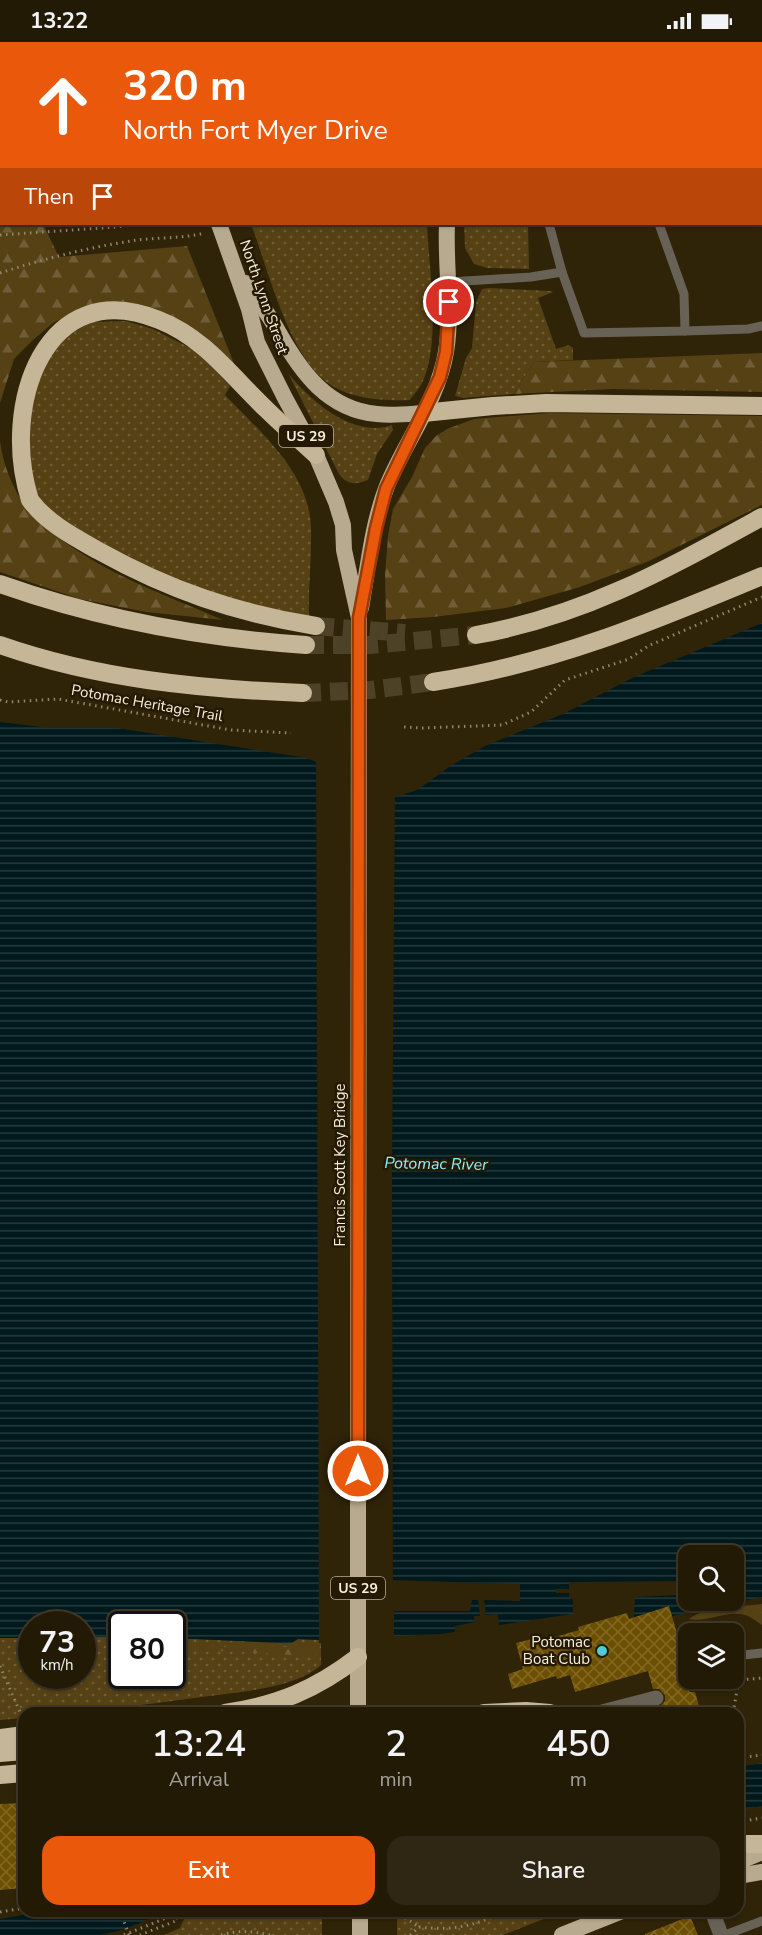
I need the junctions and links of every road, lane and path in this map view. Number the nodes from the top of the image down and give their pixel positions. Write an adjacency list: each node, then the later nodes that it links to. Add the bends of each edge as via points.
1 (130, 225): 6 (path)
2 (447, 225): 10 (highway, US 29)
3 (549, 225): 8 (lane)
4 (659, 225): 12 (lane, via 684,294)
5 (220, 226): 7 (highway, North Lynn Street / US 29); 9 (path, via 194,236 132,240 87,249)
6 (0, 235)
7 (231, 261): 15 (highway, via 299,367 326,394 357,410 376,414); 17 (highway, North Lynn Street / US 29, via 257,342)
8 (562, 272): 10 (lane, via 531,278); 12 (lane, via 584,333)
9 (0, 273)
10 (449, 282): 15 (highway, US 29, via 446,352 440,377)
11 (762, 326): 12 (lane)
12 (685, 332)
13 (18, 366): 17 (highway, via 46,334 69,319 108,310 147,315 175,327 204,347)
14 (762, 406): 15 (highway, via 546,403)
15 (423, 413): 22 (highway, US 29, via 386,489)
16 (5, 420): 23 (highway, via 18,480 32,501 60,528 180,591 248,613)
17 (316, 455): 22 (highway, North Lynn Street / US 29, via 336,502)
18 (762, 517): 24 (highway, via 609,596 532,624)
19 (762, 576): 27 (highway, via 584,647 495,671)
20 (0, 584): 26 (highway, via 148,624)
21 (762, 597): 30 (path, via 648,646 629,659 565,680 531,712 502,725)
22 (359, 618): 34 (highway, Francis Scott Key Bridge / US 29, bridge)
23 (316, 626)
24 (476, 635)
25 (0, 645): 28 (highway, via 54,662 137,678 201,687)
26 (306, 645)
27 (433, 682)
28 (303, 693)
29 (0, 700): 31 (path, Potomac Heritage Trail, via 58,699 231,730)
30 (404, 727)
31 (291, 733)
32 (762, 1653): 33 (lane)
33 (744, 1655)
34 (358, 1657): 41 (highway, via 298,1694); 42 (highway, Francis Scott Key Bridge / US 29)
35 (0, 1666): 40 (path)
36 (762, 1677): 37 (path)
37 (744, 1679)
38 (738, 1689): 44 (path)
39 (656, 1698): 43 (street)
40 (18, 1707)
41 (258, 1707)
42 (358, 1707)
43 (621, 1707)
44 (734, 1707)
45 (18, 1736): 46 (highway)
46 (0, 1738)
47 (18, 1752): 48 (highway)
48 (0, 1753)
49 (762, 1755): 50 (path)
50 (744, 1757)
51 (18, 1760): 52 (street)
52 (0, 1761)
53 (18, 1774): 54 (highway)
54 (0, 1775)
55 (762, 1818): 56 (path)
56 (744, 1820)
57 (744, 1844): 58 (highway)
58 (762, 1844)
59 (762, 1852): 60 (highway)
60 (744, 1860)
61 (744, 1876): 62 (highway)
62 (761, 1876)
63 (18, 1909): 64 (path)
64 (0, 1912)
65 (122, 1917): 76 (path, bridge)
66 (169, 1917): 75 (path)
67 (177, 1917): 77 (path, via 178,1920)
68 (360, 1917): 80 (highway)
69 (404, 1917): 74 (path)
70 (490, 1917): 74 (path, via 467,1926)
71 (607, 1917): 82 (highway)
72 (715, 1917): 83 (street)
73 (762, 1921): 83 (lane)
74 (419, 1927): 81 (path)
75 (124, 1935)
76 (129, 1935)
77 (140, 1935)
78 (221, 1935): 79 (path, via 250,1931)
79 (270, 1935)
80 (360, 1935)
81 (410, 1935)
82 (562, 1935)
83 (723, 1935)

